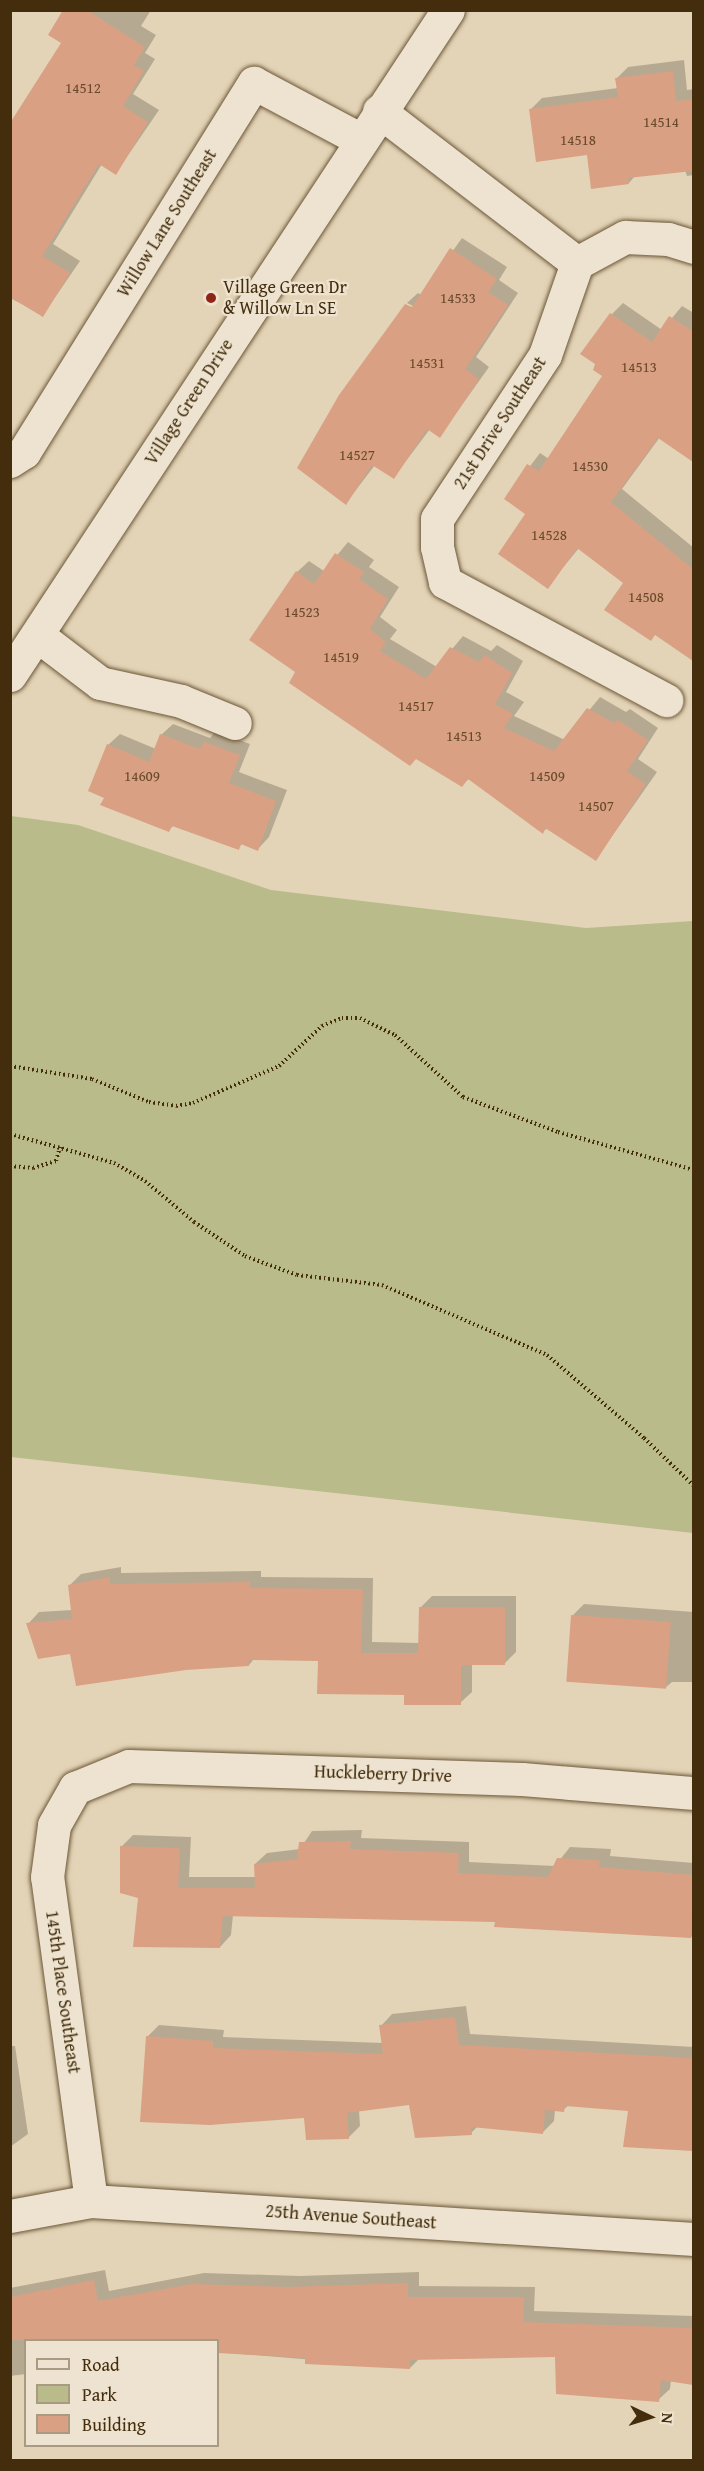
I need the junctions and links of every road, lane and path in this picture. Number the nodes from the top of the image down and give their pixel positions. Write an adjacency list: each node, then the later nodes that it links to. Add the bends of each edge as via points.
1 (448, 10): 2 (street, Village Green Drive)
2 (379, 111): 3 (street, Village Green Drive); 5 (street)
3 (361, 140): 6 (street, Willow Lane Southeast, via 254,84 24,452); 7 (street, Village Green Drive)
4 (693, 247): 5 (street, via 668,239 625,237)
5 (577, 263): 9 (street, 21st Drive Southeast, via 545,355 438,519 437,547 445,582)
6 (10, 461)
7 (37, 635): 8 (street, Village Green Drive); 10 (street, via 100,683 181,700)
8 (10, 675)
9 (666, 700)
10 (235, 723)
11 (10, 1066): 15 (path, via 92,1078 149,1102 176,1106 193,1103 279,1066 322,1026 342,1017 360,1018 395,1035 463,1097 558,1132)
12 (10, 1134): 13 (path)
13 (60, 1147): 14 (path, via 56,1161 33,1168); 16 (path, via 114,1163 146,1181 194,1222 245,1256 297,1275 382,1285 547,1355 644,1438)
14 (10, 1166)
15 (693, 1170)
16 (693, 1486)
17 (75, 1788): 18 (street, Huckleberry Drive, via 129,1766 522,1779); 19 (street, 145th Place Southeast, via 54,1825 47,1877)
18 (693, 1793)
19 (91, 2201): 20 (street, 25th Avenue Southeast); 21 (street, 25th Avenue Southeast)
20 (10, 2216)
21 (693, 2238)

